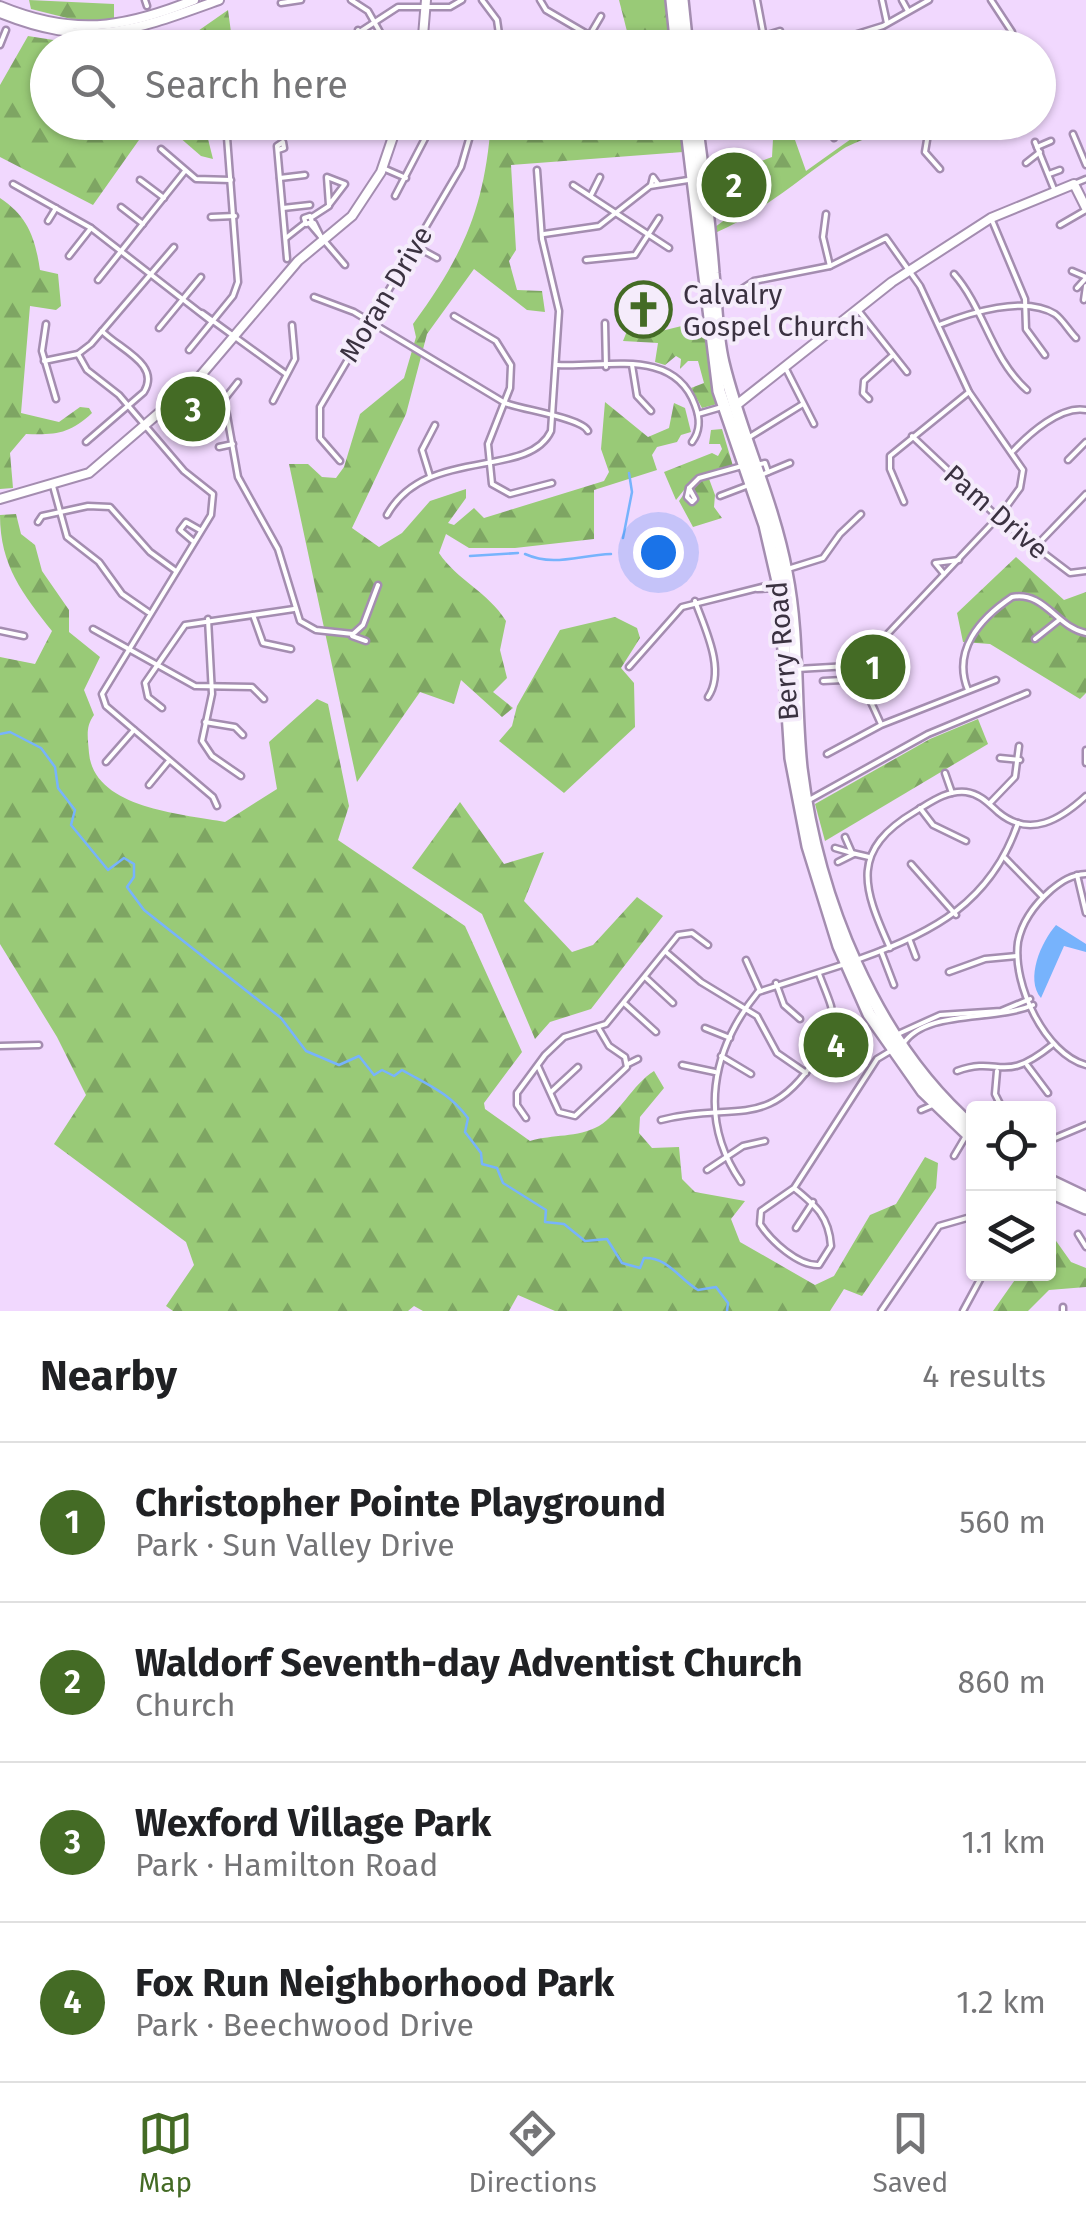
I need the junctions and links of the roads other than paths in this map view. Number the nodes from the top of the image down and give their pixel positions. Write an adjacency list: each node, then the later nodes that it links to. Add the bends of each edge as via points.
1 (194, 0): 18 (street, via 136,22 91,26)
2 (219, 0): 15 (street)
3 (300, 0): 16 (street)
4 (351, 0): 21 (street)
5 (462, 0): 17 (street, via 450,7)
6 (482, 0): 29 (street)
7 (540, 0): 30 (street)
8 (672, 0): 32 (highway)
9 (682, 0): 33 (highway)
10 (757, 0): 34 (street)
11 (882, 0): 22 (street)
12 (902, 0): 19 (street)
13 (929, 0): 19 (street)
14 (991, 0): 36 (street)
15 (206, 2): 25 (street)
16 (281, 3)
17 (425, 4): 21 (street, via 400,6); 28 (street)
18 (0, 9): 24 (street)
19 (908, 11): 22 (street)
20 (601, 16): 31 (street)
21 (374, 21): 26 (street); 27 (street)
22 (887, 24): 35 (street)
23 (6, 30): 37 (street)
24 (52, 30)
25 (132, 30)
26 (358, 30)
27 (379, 30)
28 (423, 30)
29 (499, 30)
30 (584, 30)
31 (593, 30)
32 (675, 30)
33 (685, 30)
34 (763, 30)
35 (870, 30)
36 (1011, 30)
37 (0, 43)
38 (1073, 134): 51 (street)
39 (227, 140): 64 (street)
40 (392, 140): 52 (street)
41 (424, 140): 61 (street)
42 (470, 140): 95 (street, Moran Drive)
43 (688, 140): 65 (highway, Berry Road)
44 (698, 140): 116 (highway, Berry Road)
45 (927, 140): 53 (street, via 924,152)
46 (1052, 141): 47 (street)
47 (1037, 147): 50 (street); 57 (street)
48 (160, 149): 56 (street)
49 (278, 150): 60 (street)
50 (1026, 163)
51 (1086, 165)
52 (383, 168): 61 (street); 93 (street, via 352,216)
53 (940, 168)
54 (537, 170): 90 (street)
55 (1060, 170): 57 (street)
56 (185, 171): 64 (street, via 203,182); 72 (street)
57 (1049, 174): 69 (street)
58 (305, 175): 60 (street)
59 (600, 177): 70 (street)
60 (280, 178): 77 (street)
61 (406, 178): 71 (street)
62 (1086, 179): 67 (street)
63 (140, 180): 72 (street)
64 (231, 180): 81 (street)
65 (692, 180): 79 (street, via 658,184 653,177); 116 (highway, Berry Road)
66 (12, 184): 76 (street)
67 (1074, 184): 69 (street); 78 (street)
68 (574, 185): 70 (street)
69 (1055, 192): 84 (street)
70 (591, 195): 79 (street)
71 (395, 196)
72 (164, 198): 87 (street)
73 (310, 205): 77 (street)
74 (329, 206): 74 (street, via 345,184 328,176 326,183); 86 (street)
75 (121, 207): 87 (street)
76 (56, 208): 85 (street); 89 (street)
77 (283, 208): 92 (street)
78 (1086, 209): 88 (street)
79 (617, 214): 90 (street, via 600,226); 91 (street)
80 (826, 214): 103 (street, via 822,237)
81 (234, 216): 82 (street); 121 (street, via 238,282)
82 (210, 218)
83 (659, 218): 91 (street)
84 (990, 218): 104 (street); 117 (street)
85 (48, 221)
86 (310, 221): 92 (street); 93 (street)
87 (143, 224): 97 (street)
88 (1060, 225)
89 (90, 228): 97 (street); 98 (street)
90 (542, 234): 137 (street, via 558,310)
91 (647, 236): 96 (street); 101 (street, via 635,255)
92 (286, 238): 100 (street)
93 (323, 241): 102 (street); 130 (street)
94 (174, 246): 105 (street)
95 (416, 246): 99 (street); 122 (street, Moran Drive)
96 (669, 248)
97 (123, 250): 105 (street); 110 (street)
98 (70, 256)
99 (436, 258)
100 (288, 260)
101 (586, 260)
102 (345, 266)
103 (830, 266): 104 (street, via 881,238); 116 (street, via 754,280)
104 (910, 270): 118 (street); 126 (street)
105 (150, 272): 114 (street); 128 (street)
106 (1072, 272): 109 (street)
107 (954, 274): 119 (street)
108 (200, 277): 114 (street)
109 (1086, 278): 112 (street)
110 (98, 280)
111 (1086, 286): 115 (street)
112 (1077, 288)
113 (314, 297): 122 (street)
114 (183, 298): 121 (street); 127 (street)
115 (1084, 300)
116 (712, 307): 152 (highway, Berry Road)
117 (1025, 309): 119 (street); 129 (street, via 1055,314); 133 (street, via 1026,330)
118 (858, 310): 134 (street); 139 (street)
119 (977, 310): 126 (street); 144 (street)
120 (454, 316): 150 (street, via 504,350 512,379)
121 (212, 322): 130 (street); 131 (street)
122 (370, 322): 150 (street); 170 (street, Moran Drive, via 317,417 322,442)
123 (605, 323): 138 (street)
124 (46, 324): 135 (street)
125 (292, 325): 141 (street, via 296,354)
126 (940, 325): 145 (street)
127 (160, 328)
128 (102, 331): 132 (street); 153 (street, via 148,372 146,390)
129 (1076, 338)
130 (232, 339): 141 (street); 142 (street)
131 (189, 350)
132 (78, 354): 135 (street); 153 (street)
133 (1045, 354)
134 (893, 355): 140 (street); 147 (street, via 864,382)
135 (44, 361): 146 (street)
136 (632, 365): 138 (street); 155 (street, via 637,396); 156 (street, via 674,373)
137 (557, 366): 138 (street); 157 (street)
138 (606, 366)
139 (786, 367): 151 (street); 152 (street)
140 (907, 372)
141 (286, 374): 148 (street)
142 (198, 380): 149 (street); 160 (street)
143 (238, 382): 149 (street)
144 (1026, 390)
145 (969, 392): 162 (street); 169 (street)
146 (56, 398)
147 (869, 399)
148 (273, 401)
149 (223, 402): 167 (street)
150 (505, 403): 157 (street); 171 (street, via 489,440)
151 (803, 404): 158 (street); 163 (street)
152 (733, 405): 156 (street); 163 (highway, Berry Road); 174 (highway, Berry Road)
153 (128, 406): 160 (street); 164 (street)
154 (1086, 410): 169 (street, via 1066,411)
155 (651, 411)
156 (698, 414): 165 (street)
157 (553, 418): 161 (street, via 580,421); 171 (street, via 548,438 534,452)
158 (814, 424)
159 (435, 425): 175 (street, via 422,450)
160 (145, 426): 177 (street, via 88,474); 188 (street, via 213,494 215,505)
161 (588, 431)
162 (912, 436): 182 (street, via 889,462); 186 (street, Pam Drive)
163 (747, 439): 174 (highway, Berry Road)
164 (86, 442)
165 (692, 442)
166 (1086, 442): 172 (street)
167 (233, 444): 168 (street); 198 (street, via 241,485 282,558)
168 (219, 447)
169 (1013, 451): 186 (street, via 1023,480)
170 (340, 460)
171 (489, 460): 175 (street); 176 (street, via 500,492)
172 (1068, 460)
173 (790, 463): 174 (street)
174 (754, 473): 178 (street, via 698,478); 180 (street); 195 (highway, Berry Road)
175 (430, 476): 185 (street)
176 (552, 483)
177 (53, 486): 181 (street); 183 (street)
178 (690, 488)
179 (1086, 494): 190 (street)
180 (720, 496)
181 (0, 499)
182 (904, 502)
183 (60, 512): 187 (street); 192 (street, via 110,508); 199 (street, via 67,536)
184 (861, 514): 195 (street, via 824,558)
185 (387, 516)
186 (998, 517): 190 (street, Pam Drive); 191 (street)
187 (38, 522)
188 (201, 530): 189 (street); 189 (street, via 188,522 180,530)
189 (194, 542): 192 (street)
190 (1034, 547): 193 (street, Pam Drive, via 1070,573)
191 (958, 560): 194 (street); 194 (street, via 935,563)
192 (176, 571): 199 (street)
193 (1086, 571)
194 (944, 574): 213 (street)
195 (784, 581): 197 (street); 215 (highway, Berry Road)
196 (378, 586): 206 (street, via 363,624)
197 (695, 601): 214 (street, via 667,620); 222 (street, via 714,655)
198 (294, 609): 200 (street); 206 (street, via 312,629)
199 (149, 613): 210 (street)
200 (253, 616): 201 (street); 211 (street, via 263,642)
201 (208, 619): 212 (street, via 178,631); 219 (street)
202 (1059, 620): 205 (street); 208 (street); 220 (street, via 1034,597 1006,601 964,646 960,670)
203 (93, 629): 210 (street)
204 (0, 631): 207 (street)
205 (1086, 633)
206 (348, 635): 209 (street)
207 (24, 636)
208 (1035, 639)
209 (366, 640)
210 (128, 647): 212 (street); 227 (street, via 102,694)
211 (291, 649)
212 (157, 662): 219 (street, via 195,686); 224 (street, via 145,687)
213 (854, 665): 215 (street); 216 (street)
214 (630, 667)
215 (792, 668): 242 (highway, Berry Road); 268 (highway, Berry Road, via 791,758 800,814)
216 (863, 679): 217 (street); 226 (street)
217 (823, 680)
218 (996, 680): 220 (street)
219 (212, 687): 223 (street, via 252,687); 225 (street)
220 (968, 690): 226 (street)
221 (1027, 693): 242 (street, via 928,734)
222 (708, 697)
223 (264, 700)
224 (162, 708)
225 (205, 722): 228 (street, via 235,727); 238 (street, via 205,748)
226 (881, 725): 231 (street)
227 (134, 730): 234 (street); 235 (street)
228 (242, 735)
229 (1020, 746): 233 (street)
230 (1086, 750): 236 (street)
231 (827, 754)
232 (1000, 758): 233 (street)
233 (1020, 760): 243 (street, via 1012,781)
234 (170, 761): 239 (street); 244 (street)
235 (106, 762)
236 (1086, 763)
237 (945, 774): 240 (street)
238 (241, 776)
239 (149, 786)
240 (952, 793): 243 (street, via 974,794); 245 (street)
241 (1086, 796): 246 (street, via 1057,820)
242 (807, 802): 268 (highway, Berry Road)
243 (990, 804): 246 (street)
244 (217, 806)
245 (920, 808): 248 (street, via 936,827); 251 (street, via 882,834)
246 (1018, 823): 252 (street)
247 (845, 838): 250 (street)
248 (966, 841)
249 (835, 848): 250 (street)
250 (853, 853): 251 (street); 253 (street)
251 (869, 857): 262 (street, via 868,890)
252 (1004, 858): 257 (street); 258 (street)
253 (838, 862)
254 (912, 864): 258 (street)
255 (1077, 874): 256 (street); 257 (street); 259 (street)
256 (1086, 874)
257 (1043, 898): 265 (street, via 1025,922)
258 (956, 914): 260 (street)
259 (1086, 914)
260 (910, 941): 262 (street); 266 (street)
261 (708, 944): 263 (street, via 683,932)
262 (890, 948): 264 (street)
263 (666, 952): 271 (street); 278 (street)
264 (881, 952): 268 (street); 273 (street)
265 (1018, 956): 270 (street); 275 (street)
266 (916, 957)
267 (746, 960): 274 (street)
268 (850, 962): 269 (street); 280 (highway, Berry Road); 288 (highway, Berry Road)
269 (818, 972): 272 (street); 300 (street, via 835,1024)
270 (949, 972)
271 (645, 977): 276 (street); 277 (street)
272 (776, 983): 274 (street); 279 (street, via 784,1006)
273 (894, 984)
274 (760, 991): 278 (street)
275 (1031, 1002): 280 (street, via 940,1015 902,1034); 286 (street); 288 (street, via 1002,1016 935,1022)
276 (624, 1003): 281 (street); 283 (street)
277 (673, 1003)
278 (746, 1008): 284 (street); 300 (street, via 779,1056)
279 (800, 1020)
280 (888, 1027): 288 (highway, Berry Road)
281 (598, 1028): 291 (street); 294 (street, via 564,1037)
282 (705, 1028): 284 (street)
283 (656, 1032)
284 (730, 1038): 289 (street)
285 (39, 1045): 287 (street)
286 (1052, 1045): 293 (street); 295 (street)
287 (0, 1046)
288 (897, 1049): 305 (highway, Berry Road, via 918,1094); 311 (highway, Berry Road); 321 (street, via 877,1059)
289 (721, 1056): 299 (street); 301 (street)
290 (638, 1059): 291 (street)
291 (628, 1064): 302 (street, via 575,1116 561,1115)
292 (682, 1065): 299 (street)
293 (1027, 1065): 298 (street); 303 (street)
294 (538, 1066): 302 (street); 308 (street, via 516,1098)
295 (1086, 1066)
296 (578, 1067): 302 (street)
297 (957, 1071): 298 (street)
298 (997, 1071): 304 (street)
299 (715, 1072): 307 (street)
300 (806, 1073): 307 (street, via 780,1101)
301 (751, 1074)
302 (551, 1092)
303 (1048, 1093)
304 (998, 1101)
305 (935, 1104): 306 (street); 312 (highway, Berry Road)
306 (921, 1110)
307 (715, 1113): 309 (street); 317 (street)
308 (526, 1118)
309 (661, 1120)
310 (1086, 1125): 313 (street)
311 (966, 1128)
312 (966, 1130)
313 (1056, 1137)
314 (765, 1140): 317 (street)
315 (966, 1140): 316 (street)
316 (954, 1156)
317 (724, 1158): 318 (street); 319 (street)
318 (707, 1170)
319 (742, 1182)
320 (1056, 1184): 323 (highway)
321 (794, 1188): 324 (street); 324 (street, via 765,1206 760,1224 813,1266 831,1240)
322 (1056, 1195): 325 (highway)
323 (1086, 1198)
324 (813, 1202): 327 (street)
325 (1086, 1208)
326 (966, 1218): 331 (street, via 939,1226)
327 (796, 1228)
328 (1078, 1234): 329 (street)
329 (1086, 1248)
330 (979, 1281): 332 (street)
331 (881, 1311)
332 (962, 1311)

